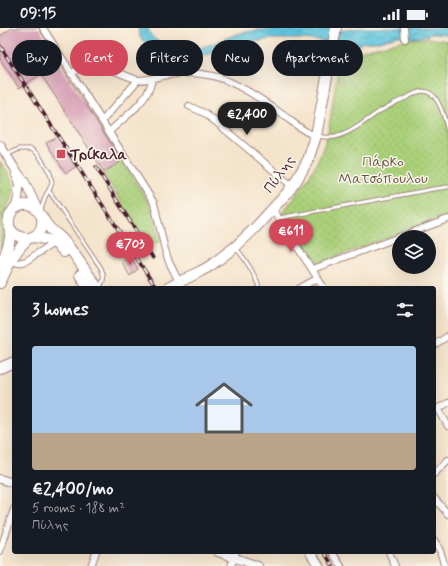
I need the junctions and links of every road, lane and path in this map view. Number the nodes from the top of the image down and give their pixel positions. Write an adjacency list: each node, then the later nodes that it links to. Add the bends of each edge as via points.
1 (43, 28): 5 (street)
2 (336, 28): 14 (main road, Πύλης)
3 (404, 28): 4 (street)
4 (405, 39)
5 (70, 72)
6 (72, 76): 11 (street)
7 (127, 76): 9 (street)
8 (152, 79): 9 (street); 12 (street, via 143,99); 14 (street, via 186,73 220,78 261,99)
9 (138, 80): 11 (street)
10 (189, 106): 18 (street, via 216,122)
11 (102, 121): 12 (street)
12 (109, 132): 33 (street, via 154,204 165,250)
13 (448, 132): 14 (lane, via 440,106 429,92 422,91 386,107 355,128 336,137)
14 (316, 136): 18 (main road, Πύλης, via 308,160)
15 (0, 145): 16 (street)
16 (6, 156): 17 (street); 20 (lane, via 19,149 35,151 52,177)
17 (15, 169): 22 (street, via 19,192); 23 (street, via 30,191)
18 (292, 186): 21 (main road, Πύλης)
19 (448, 187): 24 (lane)
20 (49, 191): 23 (lane); 37 (lane, via 102,268 103,280)
21 (272, 208): 24 (street); 29 (main road, Πύλης)
22 (15, 209): 23 (main road, via 26,205 33,206); 26 (main road, via 9,218)
23 (40, 214): 27 (main road, via 40,230); 36 (main road)
24 (279, 218): 31 (street)
25 (448, 219): 31 (street)
26 (10, 229): 27 (main road, via 18,237); 30 (main road)
27 (31, 238): 28 (main road, via 45,238); 30 (main road)
28 (55, 242): 30 (street, via 26,261); 35 (main road)
29 (235, 247): 33 (main road, Πύλης, via 201,272); 39 (lane, via 251,269)
30 (3, 262): 34 (main road)
31 (313, 269): 32 (street)
32 (318, 278): 40 (street); 41 (street)
33 (179, 282): 38 (main road, Πύλης)
34 (0, 283)
35 (88, 286)
36 (97, 286)
37 (100, 286)
38 (172, 286)
39 (258, 286)
40 (304, 286)
41 (323, 286)
42 (448, 336): 43 (street)
43 (436, 344)
44 (12, 363): 45 (main road)
45 (0, 368)
46 (448, 403): 47 (street)
47 (436, 409): 48 (street)
48 (448, 426)
49 (448, 460): 50 (street)
50 (436, 472)
51 (0, 478): 52 (street)
52 (12, 482)
53 (436, 500): 54 (street)
54 (448, 514)
55 (12, 515): 57 (street)
56 (436, 543): 63 (street)
57 (0, 551)
58 (95, 554): 64 (street)
59 (311, 554): 67 (main road)
60 (333, 554): 68 (street)
61 (390, 554): 69 (street)
62 (235, 555): 65 (street); 66 (street)
63 (444, 564)
64 (91, 566)
65 (231, 566)
66 (258, 566)
67 (319, 566)
68 (341, 566)
69 (395, 566)

